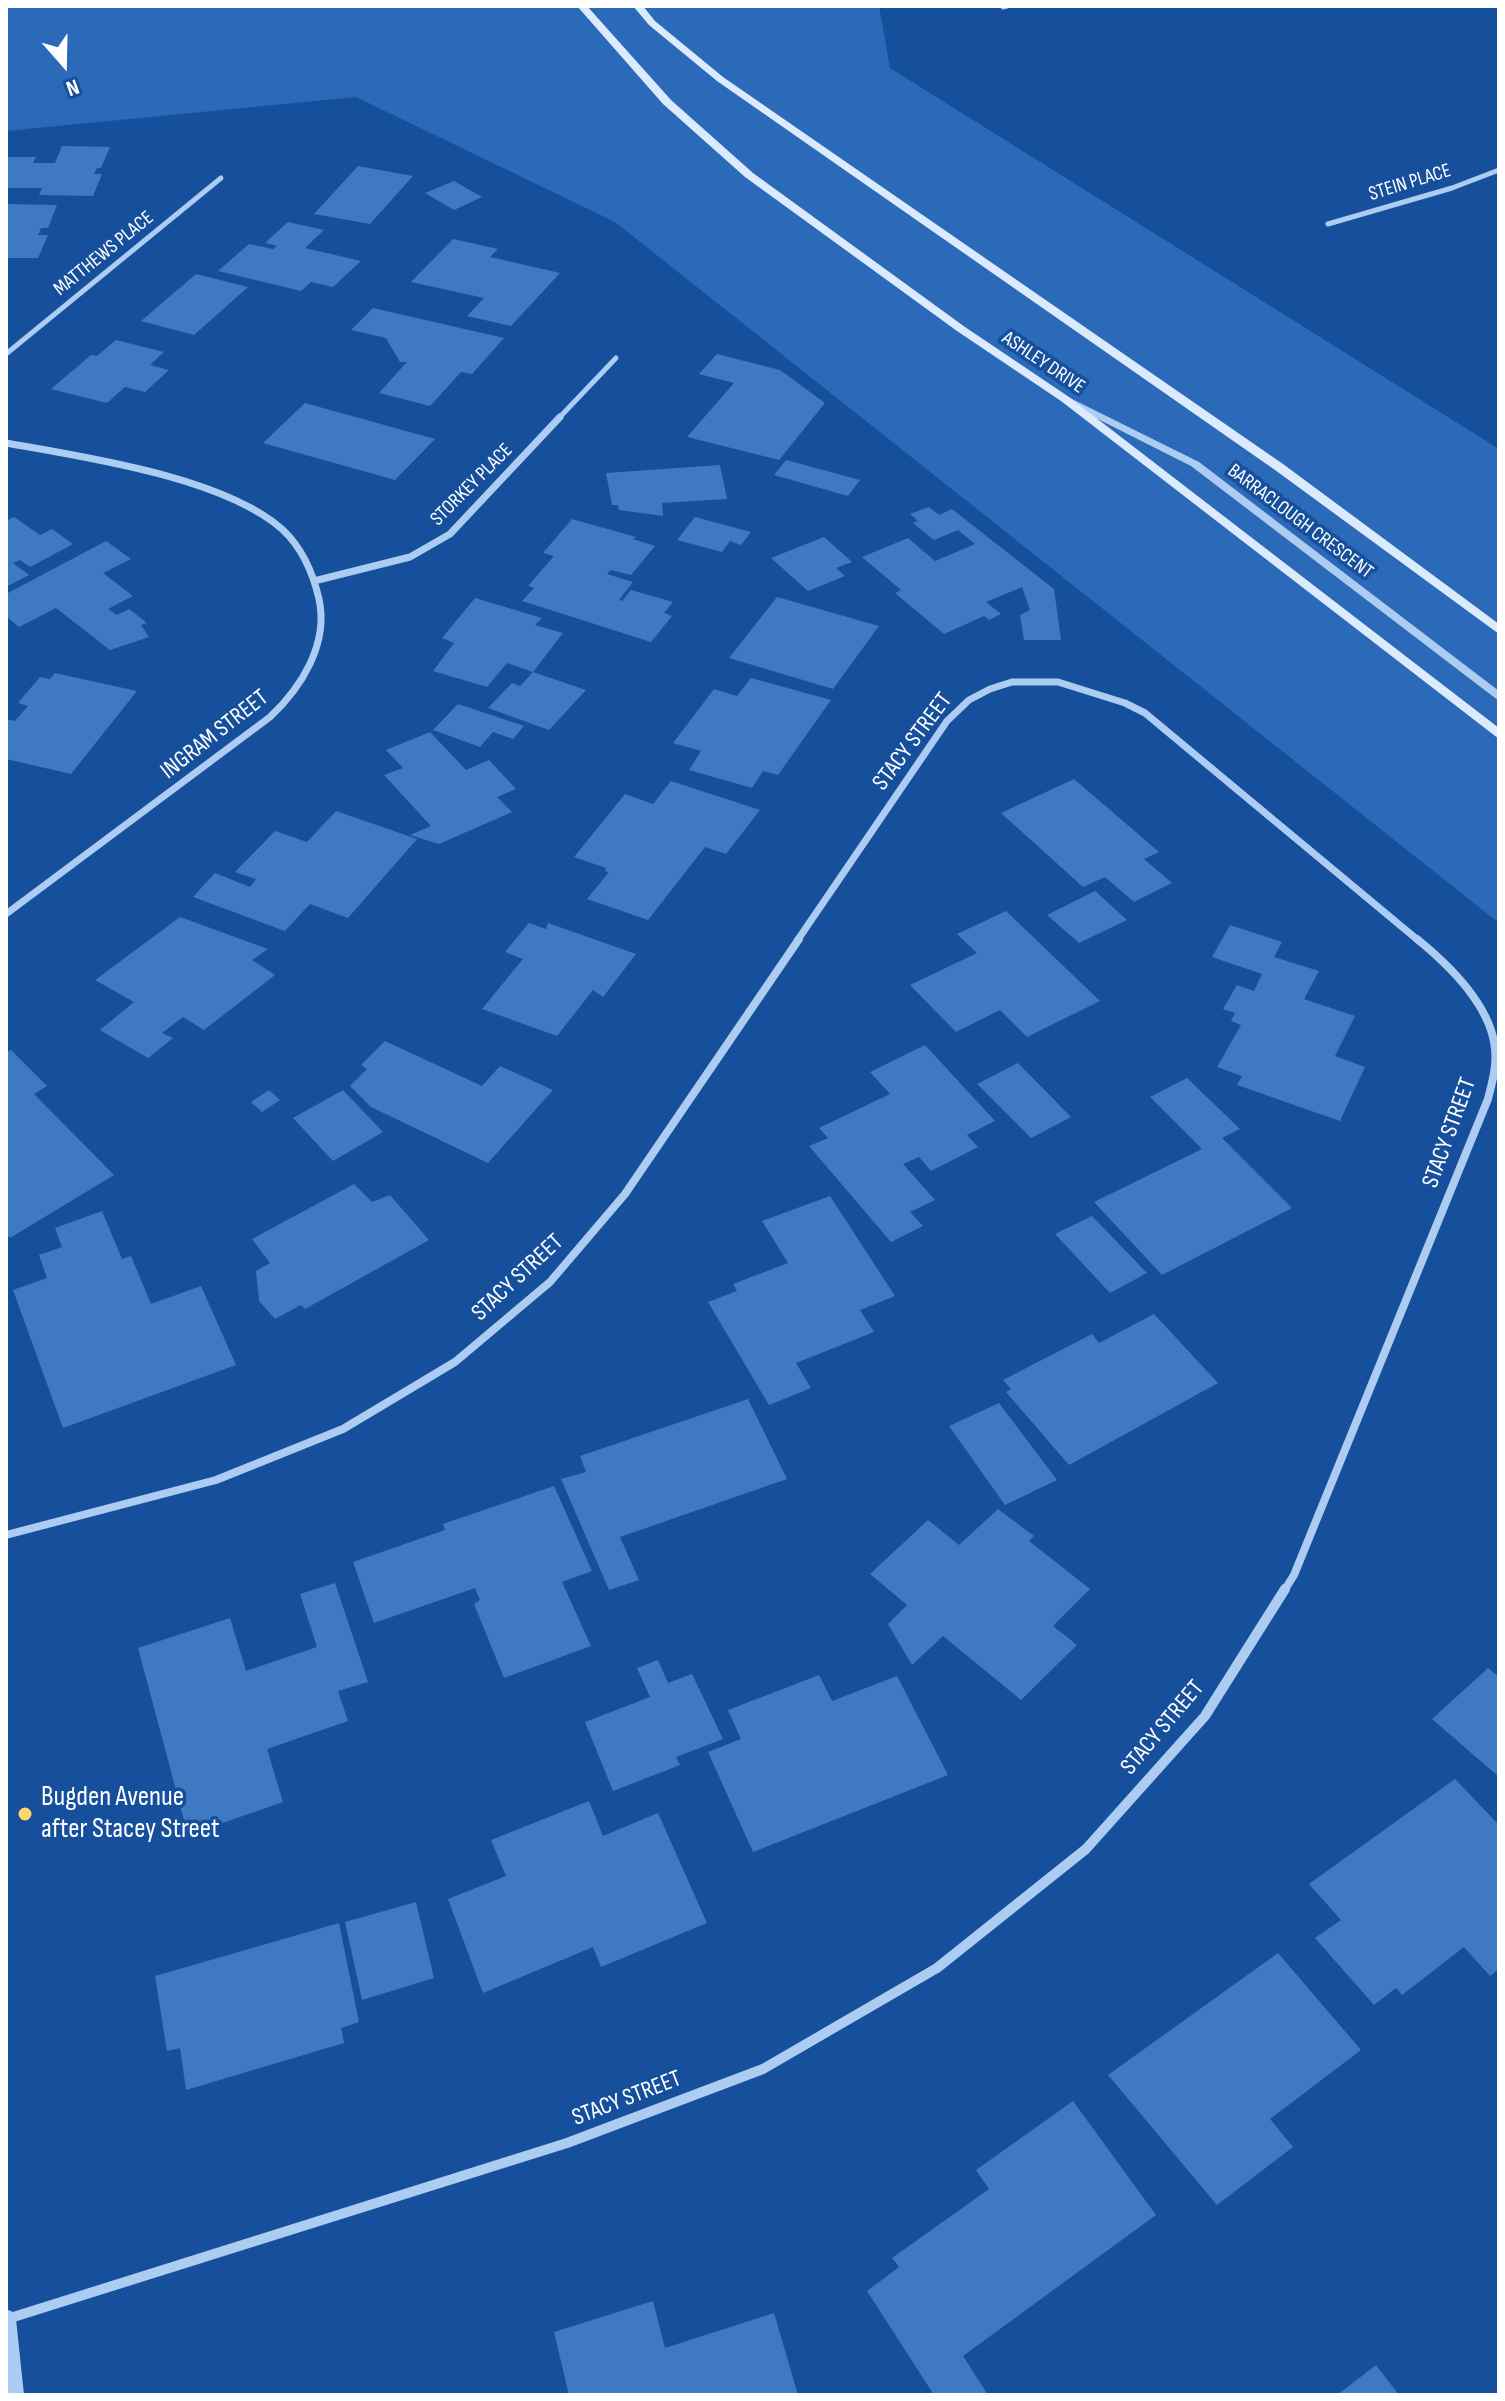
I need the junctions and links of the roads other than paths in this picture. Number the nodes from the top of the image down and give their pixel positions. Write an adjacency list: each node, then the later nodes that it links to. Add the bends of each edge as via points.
1 (582, 6): 8 (main road, ASHLEY DRIVE, via 667,102 749,175)
2 (638, 6): 11 (main road, via 720,79 1279,467)
3 (1499, 170): 5 (street, STEIN PLACE)
4 (221, 178): 6 (street, MATTHEWS PLACE)
5 (1328, 224)
6 (6, 354)
7 (616, 358): 10 (street, STORKEY PLACE, via 450,534 410,557)
8 (1065, 399): 12 (street, BARRACLOUGH CRESCENT, via 1195,464); 13 (main road, ASHLEY DRIVE)
9 (6, 443): 10 (street, INGRAM STREET, via 86,457 222,493 282,528)
10 (318, 580): 14 (street, INGRAM STREET, via 322,621 310,663 285,704)
11 (1499, 630)
12 (1499, 697)
13 (1499, 735)
14 (6, 914)
15 (6, 1535): 16 (street, STACY STREET, via 216,1480 343,1429 455,1362 550,1282 625,1194 947,721 970,699 1004,684 1064,682 1107,693 1145,713 1439,957 1473,996 1493,1038 1496,1060 1488,1099 1294,1575 1205,1716 1086,1849 937,1968 763,2069 567,2143)
16 (6, 2319): 17 (street)
17 (14, 2395)

